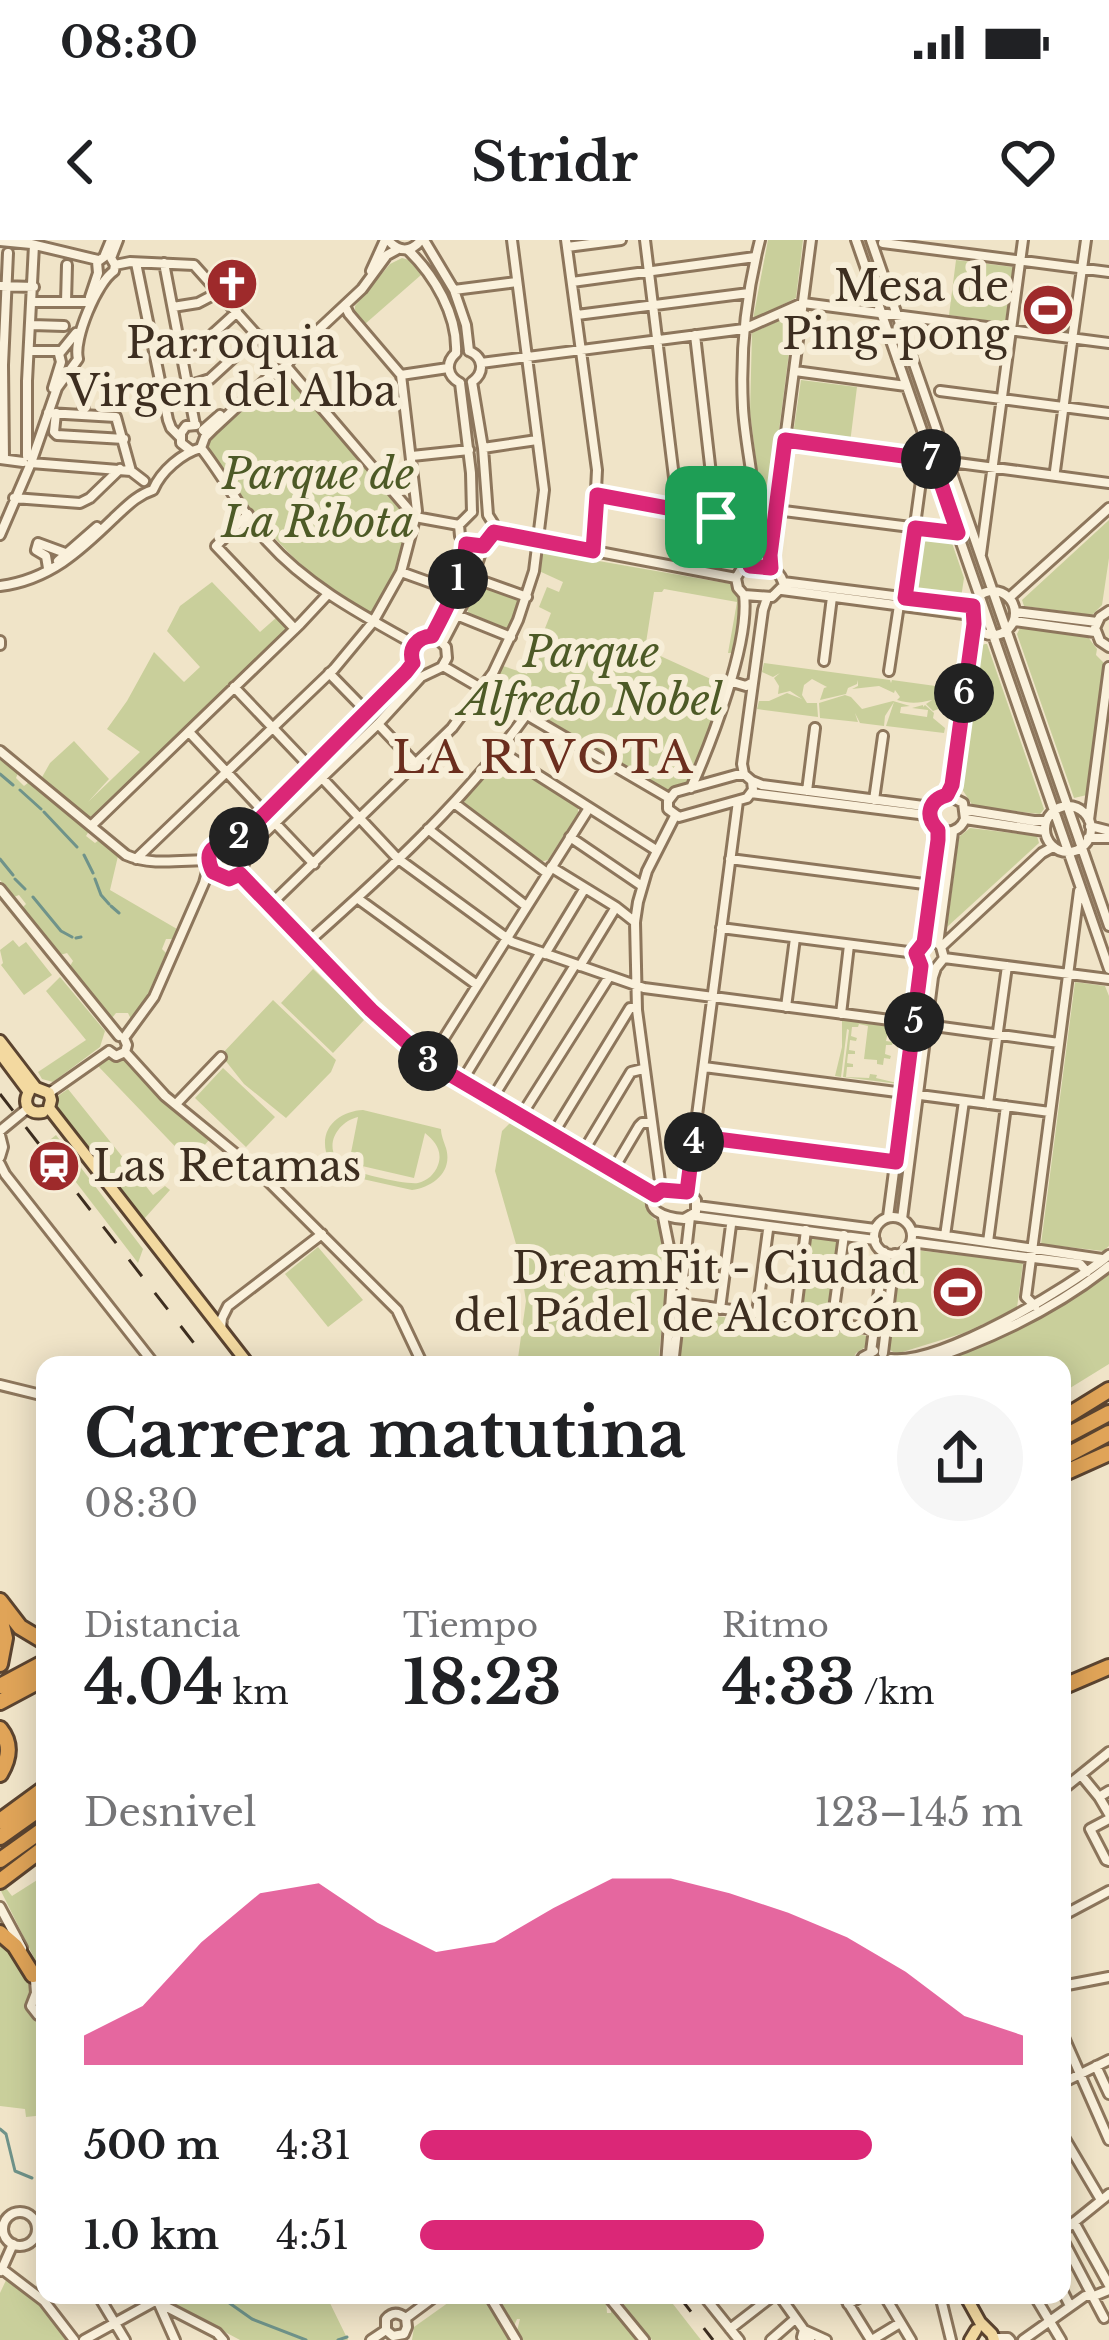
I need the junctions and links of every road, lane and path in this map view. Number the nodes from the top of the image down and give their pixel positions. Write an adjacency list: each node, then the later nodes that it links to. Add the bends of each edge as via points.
1 (115, 240): 20 (street)
2 (386, 240): 17 (street); 61 (street, via 360,286 299,342)
3 (422, 240): 17 (street); 34 (street)
4 (512, 240): 30 (street)
5 (621, 240): 16 (street)
6 (645, 240): 27 (street)
7 (760, 240): 19 (street)
8 (812, 240): 40 (street)
9 (856, 240): 45 (street)
10 (871, 240): 24 (street)
11 (1023, 240): 21 (street)
12 (1085, 240): 26 (street)
13 (0, 241): 15 (street)
14 (883, 242): 21 (street); 24 (street)
15 (32, 243): 20 (street); 33 (street)
16 (567, 244): 31 (street)
17 (403, 249): 42 (street, via 387,255); 62 (street, via 442,295)
18 (8, 253): 32 (street)
19 (756, 257): 27 (street); 36 (street)
20 (107, 260): 22 (street); 29 (street, via 96,268); 29 (street, via 112,273)
21 (1021, 260): 26 (street); 51 (street)
22 (136, 262): 23 (street); 85 (street, via 167,419)
23 (164, 262): 35 (street, via 194,265); 43 (street)
24 (880, 265): 46 (street)
25 (67, 266): 38 (street)
26 (1082, 268): 28 (street); 77 (street)
27 (649, 272): 31 (street); 41 (street)
28 (1109, 272)
29 (102, 274): 39 (street); 57 (street)
30 (517, 282): 34 (street); 63 (street)
31 (572, 282): 47 (street)
32 (3, 287): 33 (street); 91 (street)
33 (34, 287): 37 (street)
34 (454, 290): 60 (street)
35 (219, 292): 43 (street); 44 (street)
36 (749, 293): 41 (street); 50 (street)
37 (33, 302): 38 (street); 48 (street)
38 (66, 302): 39 (street)
39 (88, 302): 57 (street)
40 (803, 303): 45 (street); 50 (street); 68 (street)
41 (654, 305): 47 (street); 54 (street)
42 (345, 306): 65 (street); 69 (street)
43 (173, 307): 56 (street)
44 (237, 312): 52 (street); 56 (street, via 203,343)
45 (881, 312): 46 (street); 74 (street)
46 (897, 314): 51 (street); 93 (street)
47 (577, 315): 58 (street)
48 (32, 325): 49 (street); 59 (street)
49 (64, 326)
50 (744, 328): 53 (street); 111 (street)
51 (1012, 329): 55 (street); 76 (street)
52 (258, 335): 61 (street); 73 (street, via 210,379)
53 (694, 335): 54 (street); 109 (street)
54 (658, 340): 58 (street); 103 (street)
55 (1109, 343)
56 (181, 347): 73 (street)
57 (68, 349): 59 (street); 64 (street); 64 (street, via 78,359)
58 (581, 350): 63 (street); 100 (street)
59 (30, 351): 92 (street)
60 (469, 351): 62 (street); 66 (street)
61 (273, 353): 65 (street); 65 (street, via 288,351); 81 (street, via 264,375)
62 (456, 353): 67 (street)
63 (527, 358): 66 (street); 83 (street)
64 (66, 364): 78 (street); 92 (street)
65 (285, 364): 81 (street); 108 (street)
66 (481, 364): 71 (street)
67 (448, 368): 69 (street); 72 (street)
68 (795, 371): 74 (street); 84 (street)
69 (401, 375): 89 (street)
70 (86, 380): 80 (street)
71 (472, 382): 72 (street); 87 (street)
72 (460, 383): 88 (street)
73 (188, 386): 81 (street)
74 (907, 386): 90 (street)
75 (940, 391): 76 (street)
76 (1003, 398): 77 (street); 94 (street)
77 (1064, 407): 79 (street); 97 (street)
78 (52, 413): 80 (street); 82 (street, via 57,435); 92 (street)
79 (1109, 413)
80 (83, 415): 82 (street, via 116,417)
81 (201, 430): 85 (street, via 186,426); 86 (street)
82 (124, 439): 96 (street)
83 (537, 440): 87 (street); 117 (street)
84 (785, 440): 90 (street); 104 (street)
85 (184, 444): 86 (street); 99 (street)
86 (201, 448): 106 (street)
87 (483, 448): 107 (street)
88 (469, 450): 89 (street); 105 (street)
89 (412, 456): 108 (street)
90 (929, 459): 93 (street); 113 (street); 115 (street)
91 (2, 460): 92 (street)
92 (27, 461): 95 (street); 101 (street); 110 (street)
93 (949, 462): 94 (street); 122 (street)
94 (993, 468): 98 (street); 122 (street)
95 (120, 469): 96 (street); 101 (street, via 80,503)
96 (131, 471): 99 (street)
97 (1055, 471)
98 (1109, 483)
99 (148, 485): 121 (street); 129 (street, via 70,559 21,583)
100 (597, 495): 103 (street); 120 (street)
101 (14, 498): 116 (street)
102 (1109, 508): 139 (street)
103 (678, 510): 109 (street)
104 (776, 510): 113 (street); 125 (street)
105 (472, 512): 107 (street); 112 (street)
106 (248, 514): 133 (street); 147 (street, via 216,546)
107 (488, 515): 114 (street)
108 (415, 517): 112 (street); 126 (street)
109 (716, 517): 111 (street)
110 (0, 524)
111 (754, 524): 124 (street)
112 (459, 525): 118 (street)
113 (915, 528): 115 (street); 140 (street)
114 (494, 532): 117 (street); 119 (street)
115 (958, 533): 135 (street)
116 (0, 535)
117 (540, 541): 120 (street); 136 (street)
118 (466, 544): 119 (street); 131 (street)
119 (483, 546): 127 (street)
120 (593, 551): 128 (street)
121 (68, 554): 123 (street); 123 (street, via 38,543)
122 (981, 556): 132 (street)
123 (46, 565): 129 (street)
124 (750, 566): 125 (street); 128 (street)
125 (771, 568): 130 (street)
126 (401, 572): 131 (street); 145 (street)
127 (474, 578): 136 (street); 143 (street)
128 (736, 578): 134 (street)
129 (0, 582)
130 (782, 586): 137 (street); 138 (street); 140 (street)
131 (454, 591): 150 (street)
132 (993, 591): 135 (street); 139 (street); 148 (street)
133 (328, 594): 145 (street); 147 (street)
134 (744, 595): 138 (street); 162 (street)
135 (980, 596): 142 (street); 149 (street)
136 (526, 597): 151 (street)
137 (832, 597): 140 (street); 155 (street)
138 (767, 598): 163 (street)
139 (1009, 598): 144 (street)
140 (902, 601): 142 (street); 159 (street)
141 (1109, 610): 146 (street)
142 (973, 615): 149 (street, via 981,632); 183 (street)
143 (458, 616): 151 (street); 152 (street)
144 (1015, 616): 146 (street); 148 (street)
145 (373, 622): 153 (street); 161 (street)
146 (1096, 627): 154 (street)
147 (295, 629): 164 (street)
148 (1007, 631): 149 (street); 188 (street)
149 (993, 635): 191 (street)
150 (432, 636): 152 (street); 153 (street)
151 (511, 637): 165 (street)
152 (442, 642): 157 (street)
153 (414, 644): 156 (street)
154 (1109, 647)
155 (824, 661)
156 (413, 663): 160 (street); 166 (street)
157 (443, 665): 160 (street); 165 (street)
158 (1109, 667): 197 (street)
159 (890, 671)
160 (428, 672): 168 (street)
161 (329, 674): 166 (street); 169 (street)
162 (729, 681): 163 (street); 180 (street)
163 (753, 682): 179 (street, via 742,764)
164 (234, 687): 169 (street); 171 (street)
165 (483, 687): 167 (street); 175 (street)
166 (368, 713): 176 (street)
167 (527, 714): 173 (street); 184 (street)
168 (378, 724): 175 (street); 178 (street)
169 (272, 728): 176 (street); 177 (street)
170 (815, 728): 181 (street)
171 (188, 732): 177 (street); 199 (street)
172 (883, 736): 185 (street)
173 (500, 751): 187 (street); 190 (street)
174 (0, 752): 199 (street)
175 (416, 765): 196 (street)
176 (311, 767): 192 (street)
177 (226, 772): 192 (street); 214 (street)
178 (322, 778): 196 (street); 198 (street)
179 (748, 778): 180 (street); 181 (street); 182 (street)
180 (691, 788): 184 (street)
181 (807, 791): 185 (street)
182 (752, 794): 186 (street); 195 (street)
183 (947, 795): 189 (street); 193 (street)
184 (669, 798): 194 (street)
185 (874, 800): 189 (street)
186 (738, 801): 194 (street); 215 (street)
187 (454, 803): 201 (street); 218 (street)
188 (1068, 806): 191 (street); 197 (street); 209 (street)
189 (931, 807): 195 (street)
190 (589, 808): 205 (street); 210 (street)
191 (1054, 811): 200 (street); 211 (street)
192 (265, 813): 207 (street)
193 (966, 815): 200 (street); 203 (street)
194 (675, 816): 210 (street)
195 (930, 818): 202 (street)
196 (360, 820): 213 (street); 217 (street)
197 (1089, 823): 204 (street); 206 (street)
198 (275, 824): 212 (street); 217 (street)
199 (91, 826): 214 (street)
200 (1046, 826): 208 (street)
201 (427, 829): 213 (street); 229 (street)
202 (938, 830): 203 (street); 223 (street)
203 (952, 832): 239 (street)
204 (1109, 835): 206 (street)
205 (570, 837): 218 (street); 224 (street)
206 (1088, 838): 209 (street)
207 (230, 842): 212 (street); 216 (street, via 216,845)
208 (1050, 846): 211 (street); 239 (street)
209 (1082, 847): 211 (street); 232 (street)
210 (656, 850): 224 (street)
211 (1068, 852): 222 (street)
212 (245, 854): 219 (street)
213 (397, 858): 227 (street); 235 (street)
214 (136, 860): 216 (street)
215 (730, 860): 223 (street); 233 (street)
216 (209, 862): 220 (street); 221 (street)
217 (314, 864): 228 (street)
218 (549, 870): 225 (street); 229 (street)
219 (240, 874): 220 (street); 228 (street)
220 (217, 875): 221 (street)
221 (204, 883): 261 (street, via 154,997)
222 (1080, 884): 247 (street); 248 (street)
223 (932, 885): 237 (street)
224 (642, 886): 231 (street)
225 (585, 888): 230 (street); 240 (street)
226 (0, 892): 261 (street)
227 (356, 898): 236 (street); 251 (street)
228 (270, 905): 236 (street)
229 (526, 905): 235 (street)
230 (616, 907): 231 (street); 243 (street)
231 (635, 922): 252 (street)
232 (1109, 926)
233 (721, 928): 234 (street); 253 (street)
234 (795, 938): 238 (street); 254 (street)
235 (505, 939): 240 (street); 251 (street)
236 (307, 943): 266 (street)
237 (924, 943): 239 (street); 241 (street)
238 (850, 945): 241 (street); 256 (street)
239 (940, 945): 242 (street)
240 (543, 953): 243 (street); 269 (street)
241 (916, 953): 244 (street)
242 (944, 958): 245 (street); 246 (street)
243 (577, 966): 249 (street); 273 (street)
244 (921, 966): 246 (street); 257 (street)
245 (1007, 966): 248 (street); 259 (street)
246 (936, 968): 258 (street)
247 (1109, 969)
248 (1068, 974): 250 (street); 262 (street)
249 (609, 977): 252 (street); 281 (street)
250 (1109, 979)
251 (477, 985): 266 (street)
252 (635, 986): 253 (street); 255 (street)
253 (713, 997): 254 (street); 267 (street)
254 (785, 1007): 256 (street)
255 (637, 1008): 268 (street); 284 (street)
256 (841, 1014): 257 (street)
257 (914, 1024): 271 (street)
258 (927, 1025): 259 (street); 272 (street)
259 (998, 1035): 262 (street); 275 (street)
260 (0, 1041): 270 (main road)
261 (121, 1042): 263 (street); 263 (street, via 116,1056); 276 (street)
262 (1060, 1043): 280 (street)
263 (109, 1051): 270 (street)
264 (0, 1053): 270 (main road)
265 (221, 1057): 276 (street)
266 (429, 1062): 269 (street)
267 (704, 1067): 271 (street); 285 (street)
268 (643, 1069): 282 (street); 286 (street, via 632,1072)
269 (462, 1081): 273 (street)
270 (38, 1091): 278 (main road, via 26,1098); 279 (main road, via 51,1100)
271 (904, 1093): 272 (street); 287 (street)
272 (918, 1095): 274 (street); 295 (street)
273 (493, 1099): 281 (street)
274 (964, 1101): 275 (street); 302 (street)
275 (988, 1104): 277 (street)
276 (176, 1105): 299 (street)
277 (1006, 1106): 280 (street); 304 (street)
278 (28, 1108): 279 (main road); 283 (street)
279 (46, 1110): 318 (main road); 321 (main road)
280 (1051, 1112): 305 (street)
281 (521, 1116): 284 (street)
282 (651, 1123): 289 (street, via 639,1126); 290 (street)
283 (0, 1133): 288 (street)
284 (553, 1134): 286 (street)
285 (694, 1136): 287 (street); 291 (street)
286 (583, 1152): 289 (street)
287 (896, 1162): 294 (street)
288 (1, 1166): 320 (street)
289 (613, 1170): 290 (street)
290 (658, 1192): 291 (street); 293 (street, via 655,1210)
291 (687, 1192): 292 (street)
292 (693, 1213): 293 (street); 298 (street); 300 (street); 310 (street)
293 (663, 1217): 324 (street, via 673,1267)
294 (888, 1217): 295 (street); 300 (street)
295 (902, 1219): 303 (street)
296 (731, 1225): 312 (street)
297 (768, 1230): 314 (street)
298 (806, 1230): 301 (street); 315 (street)
299 (322, 1234): 318 (street, via 228,1306); 323 (street, via 397,1310)
300 (875, 1234): 301 (street); 306 (street)
301 (844, 1235): 316 (street)
302 (945, 1236): 303 (street); 304 (street)
303 (911, 1237): 305 (street); 306 (street, via 905,1250)
304 (988, 1242): 305 (street)
305 (1032, 1252): 307 (street); 308 (street); 309 (street)
306 (890, 1253): 317 (street); 328 (street)
307 (1107, 1260): 308 (street); 330 (street, via 1027,1319)
308 (1087, 1272): 311 (street)
309 (1026, 1297): 311 (street); 313 (street)
310 (680, 1304): 312 (street); 325 (street)
311 (1035, 1306): 313 (street)
312 (720, 1309): 314 (street)
313 (1022, 1312): 329 (street)
314 (757, 1313): 315 (street)
315 (795, 1319): 316 (street)
316 (832, 1324): 317 (street)
317 (874, 1329): 319 (street)
318 (222, 1331): 322 (main road)
319 (871, 1352): 326 (street); 327 (street)
320 (148, 1356)
321 (239, 1356)
322 (240, 1356)
323 (419, 1356)
324 (669, 1356)
325 (671, 1356)
326 (865, 1356)
327 (882, 1356)
328 (890, 1356)
329 (916, 1356)
330 (939, 1356)
331 (0, 1385): 333 (street)
332 (1109, 1390): 335 (highway)
333 (36, 1394)
334 (1109, 1413): 336 (highway)
335 (1071, 1414)
336 (1071, 1433)
337 (1109, 1433): 338 (highway)
338 (1071, 1453)
339 (1109, 1453): 340 (highway)
340 (1071, 1470)
341 (0, 1601): 343 (highway)
342 (0, 1617): 344 (highway)
343 (36, 1637)
344 (0, 1664)
345 (1109, 1671): 347 (highway)
346 (36, 1675): 348 (highway)
347 (1071, 1687)
348 (0, 1694)
349 (0, 1729): 351 (highway, via 8,1742)
350 (1109, 1752): 352 (street)
351 (0, 1774)
352 (1081, 1775): 353 (street); 356 (street)
353 (1071, 1783)
354 (1109, 1791): 356 (street)
355 (36, 1795): 359 (highway)
356 (1099, 1797): 358 (street)
357 (36, 1811): 361 (highway)
358 (1109, 1816): 364 (street, via 1090,1829)
359 (0, 1821)
360 (36, 1834): 363 (highway)
361 (0, 1837)
362 (36, 1852): 365 (highway)
363 (0, 1860)
364 (1109, 1861)
365 (0, 1878)
366 (1109, 1891): 368 (street)
367 (0, 1907): 370 (street)
368 (1071, 1911)
369 (0, 1933): 370 (highway)
370 (32, 1972): 372 (street)
371 (1109, 1977): 373 (street)
372 (36, 1979)
373 (1071, 1984)
374 (1071, 2056): 377 (street)
375 (1109, 2060): 376 (street)
376 (1096, 2066): 377 (street); 379 (street)
377 (1078, 2074): 378 (street); 380 (street)
378 (1071, 2078)
379 (1109, 2094)
380 (1105, 2122): 381 (street)
381 (1109, 2140)
382 (1071, 2150): 383 (street)
383 (1105, 2197): 385 (street)
384 (2, 2221): 387 (street, via 29,2215); 390 (street)
385 (1074, 2222): 386 (street); 393 (street)
386 (1071, 2225)
387 (36, 2226)
388 (36, 2231): 389 (street)
389 (34, 2238): 390 (street)
390 (13, 2244): 392 (street)
391 (1071, 2255): 395 (street)
392 (1, 2271): 394 (street)
393 (1109, 2287): 395 (street)
394 (36, 2295)
395 (1089, 2296): 412 (street); 415 (street)
396 (46, 2304): 428 (street)
397 (104, 2304): 418 (street)
398 (152, 2304): 418 (street)
399 (157, 2304): 419 (street)
400 (160, 2304): 413 (street)
401 (425, 2304): 414 (street)
402 (494, 2304): 434 (street)
403 (614, 2304): 435 (street)
404 (710, 2304): 421 (street)
405 (764, 2304): 421 (street)
406 (784, 2304): 416 (street)
407 (848, 2304): 440 (street)
408 (889, 2304): 420 (street)
409 (942, 2304): 441 (street)
410 (968, 2304): 424 (main road)
411 (1039, 2304): 417 (street)
412 (1070, 2306): 417 (street)
413 (173, 2310): 419 (street); 432 (street)
414 (406, 2318): 422 (street, via 390,2315); 425 (street)
415 (1104, 2318)
416 (796, 2319): 423 (street); 437 (street)
417 (1049, 2322): 442 (street); 443 (street)
418 (116, 2323): 429 (street); 430 (street)
419 (168, 2323): 431 (street)
420 (900, 2323): 426 (street); 440 (street)
421 (730, 2329): 436 (street)
422 (386, 2330): 425 (street); 433 (street)
423 (804, 2330): 438 (street); 439 (street)
424 (984, 2336): 427 (street)
425 (406, 2337)
426 (910, 2338)
427 (1009, 2339)
428 (74, 2340)
429 (84, 2340)
430 (125, 2340)
431 (175, 2340)
432 (223, 2340)
433 (371, 2340)
434 (516, 2340)
435 (644, 2340)
436 (739, 2340)
437 (771, 2340)
438 (810, 2340)
439 (826, 2340)
440 (871, 2340)
441 (951, 2340)
442 (1023, 2340)
443 (1061, 2340)

